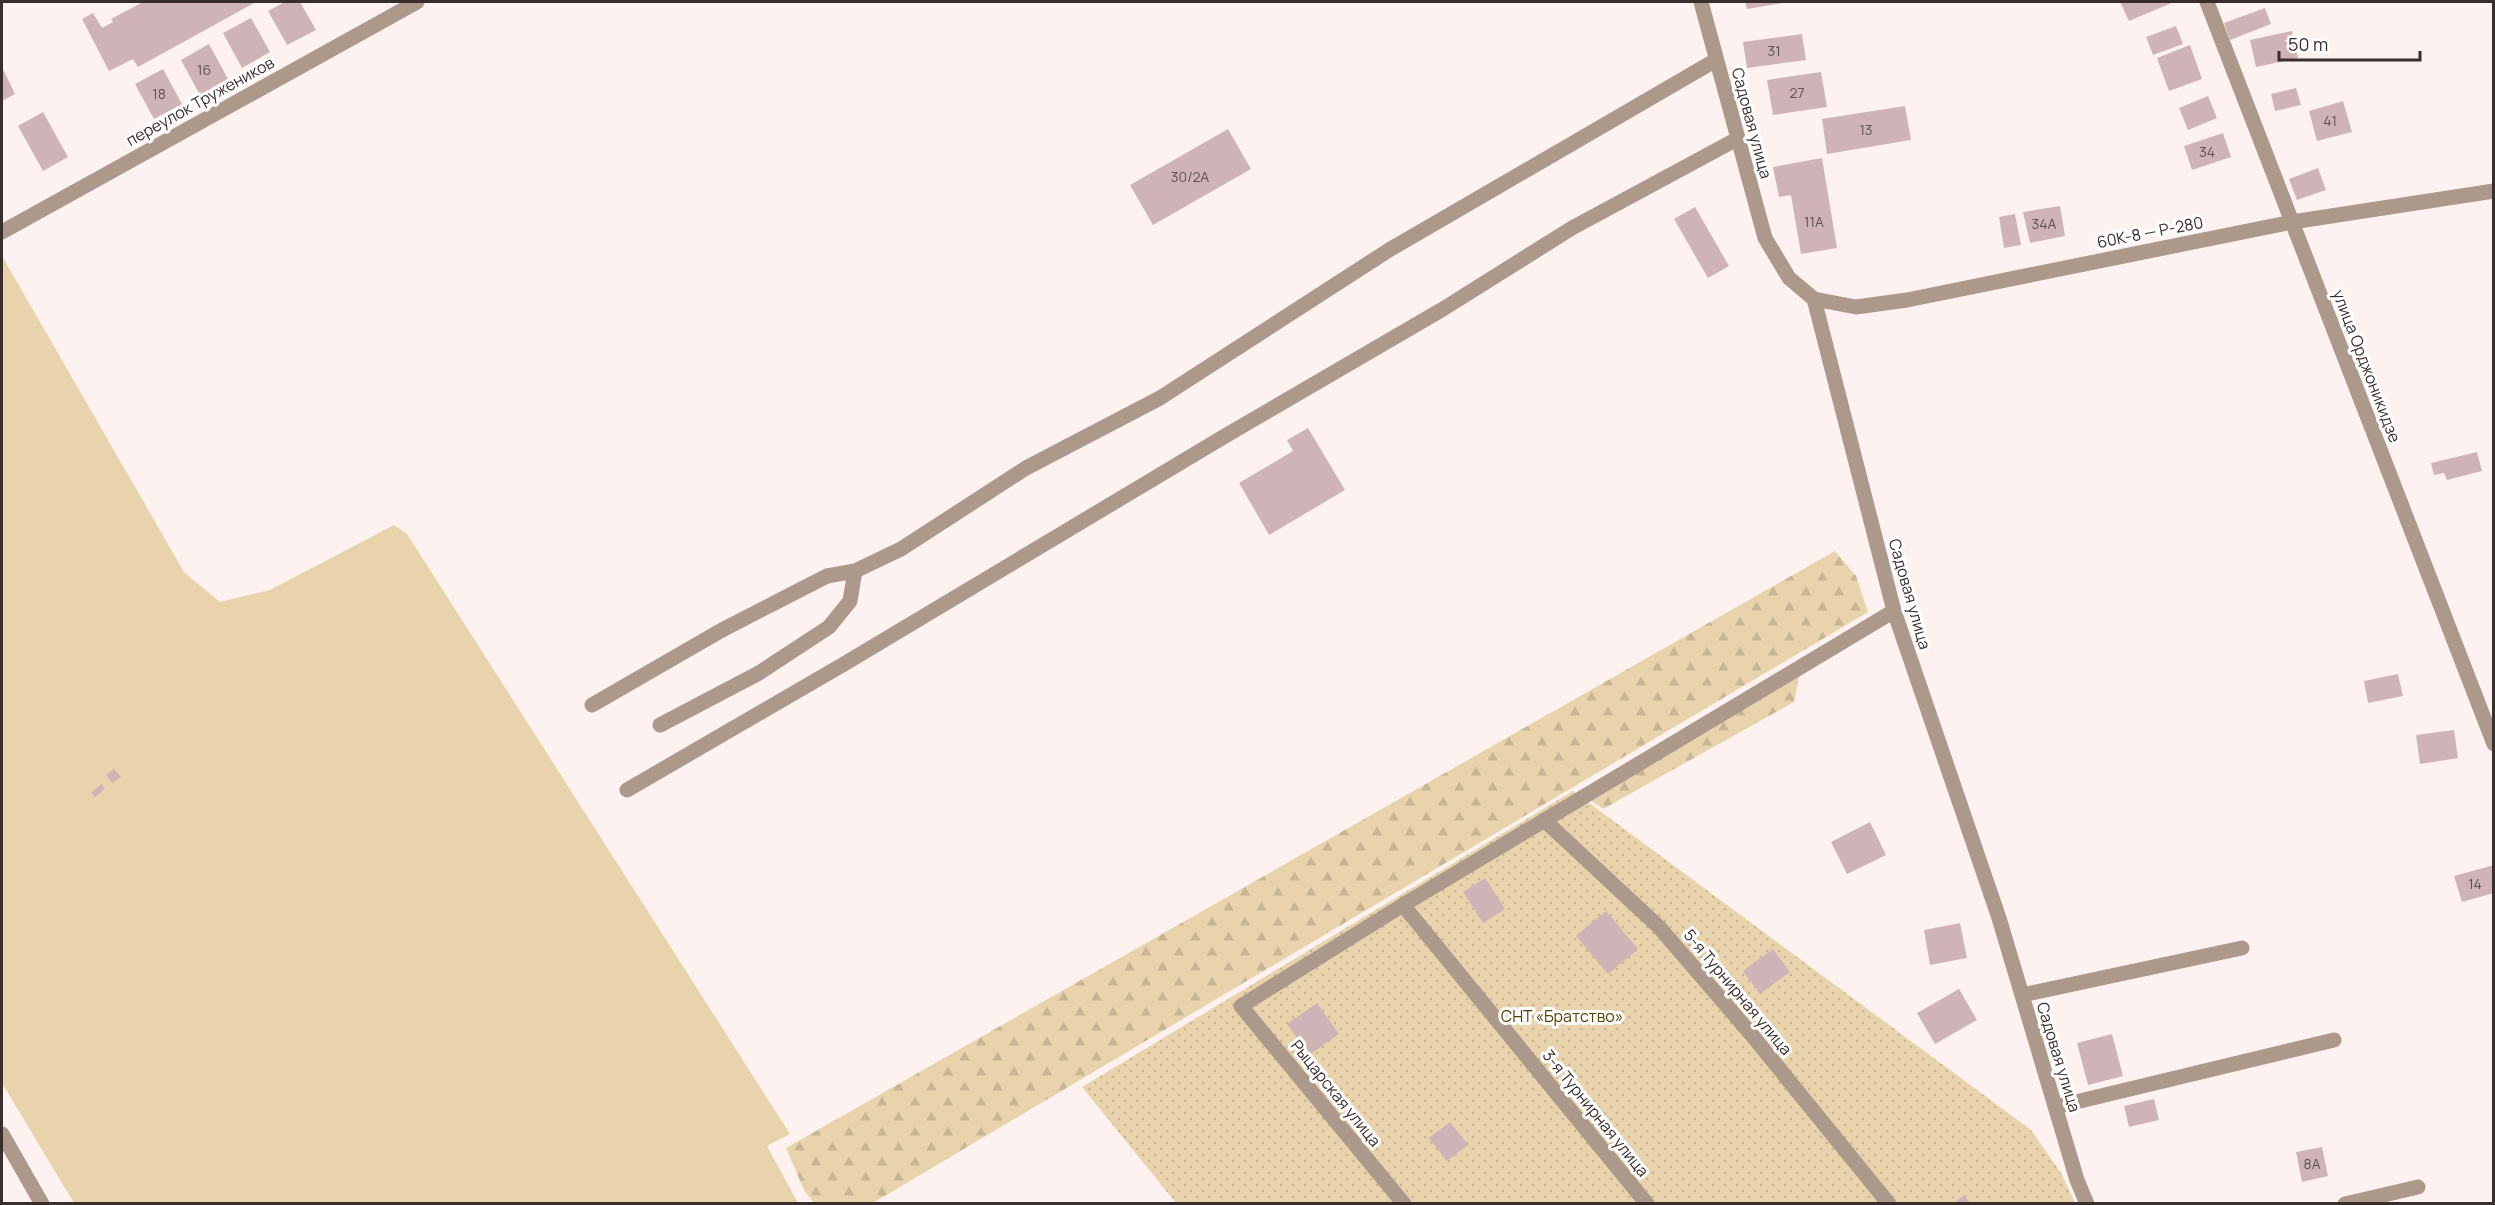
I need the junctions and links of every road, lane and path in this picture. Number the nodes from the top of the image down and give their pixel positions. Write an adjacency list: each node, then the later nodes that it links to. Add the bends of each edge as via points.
1 (417, 2): 8 (street, переулок Тружеников)
2 (1701, 2): 4 (street, Садовая улица)
3 (2207, 2): 7 (street, улица Орджоникидзе)
4 (1716, 60): 5 (street, Садовая улица); 10 (street, via 1389,250 1160,398 1026,468 901,549)
5 (1737, 139): 9 (street, Садовая улица, via 1765,238 1790,278); 15 (street, via 1572,228 1443,309)
6 (2493, 190): 7 (street, 60К-8 — Р-280)
7 (2292, 222): 9 (street, 60К-8 — Р-280, via 1907,300 1856,307); 14 (street, улица Орджоникидзе)
8 (2, 232)
9 (1814, 299): 11 (street, Садовая улица)
10 (855, 570): 12 (street, via 827,576 722,630); 13 (street, via 850,601 829,627 759,673)
11 (1894, 611): 16 (street); 19 (street, Садовая улица)
12 (592, 705)
13 (660, 725)
14 (2493, 744)
15 (627, 790)
16 (1544, 820): 17 (street); 27 (street, 5-я Турнирная улица, via 1659,927)
17 (1403, 905): 25 (street, Рыцарская улица, via 1241,1006); 26 (street, 3-я Турнирная улица)
18 (2242, 948): 19 (street)
19 (2022, 995): 21 (street, Садовая улица)
20 (2334, 1040): 21 (street)
21 (2055, 1107): 28 (street, Садовая улица)
22 (2, 1134): 24 (street)
23 (2418, 1187): 29 (street)
24 (42, 1203)
25 (1404, 1203)
26 (1647, 1203)
27 (1889, 1203)
28 (2087, 1203)
29 (2345, 1203)

